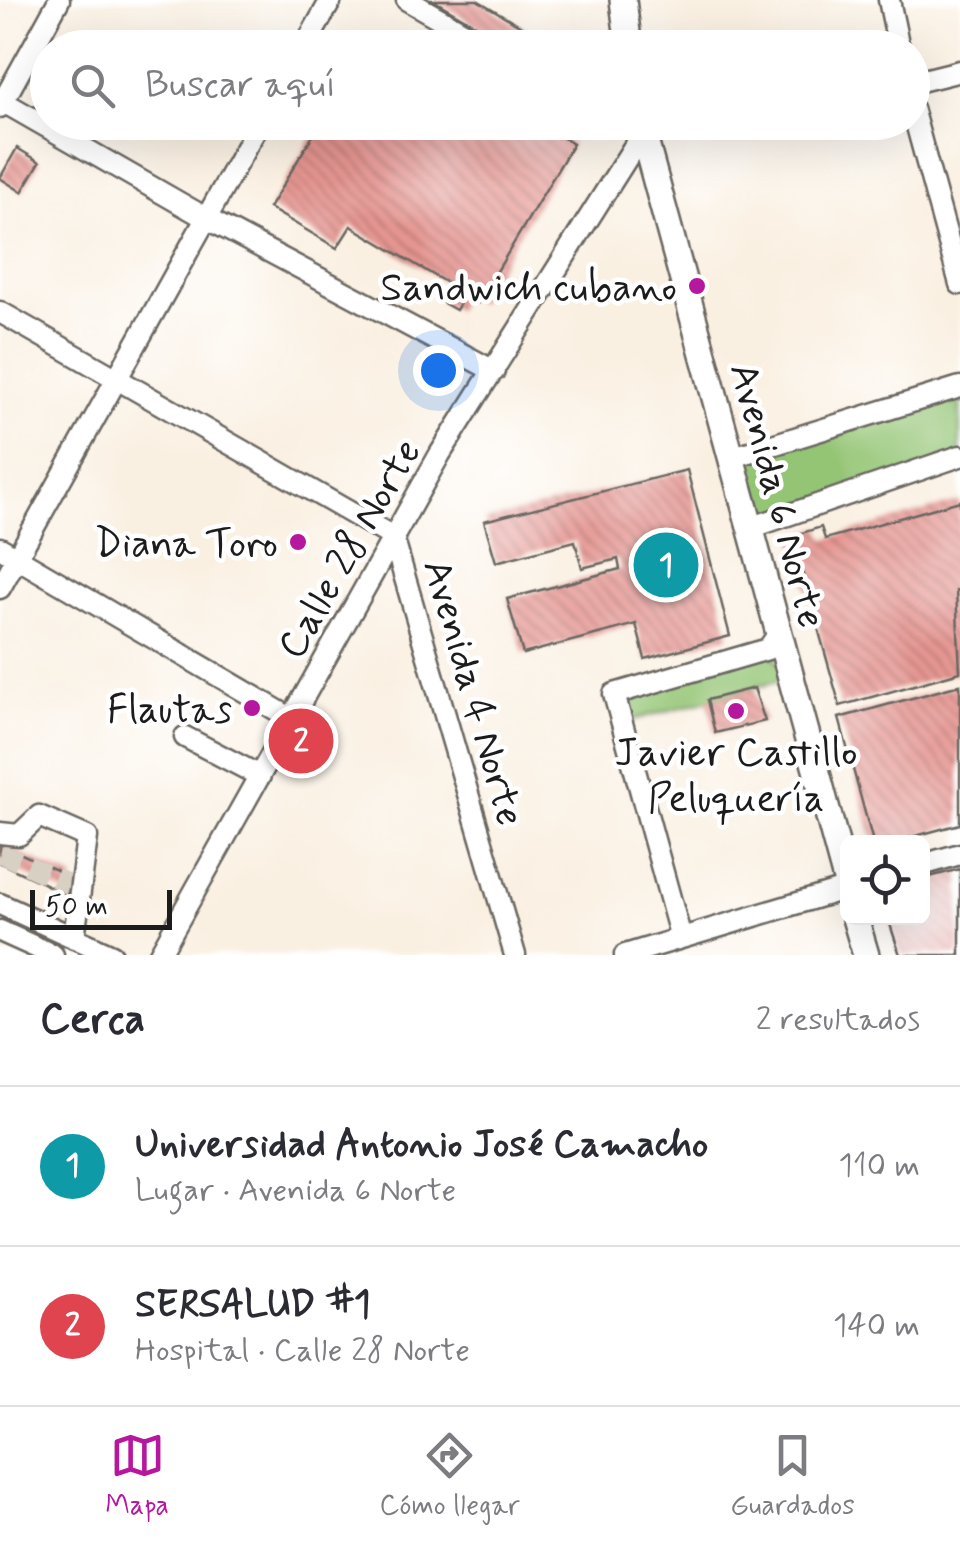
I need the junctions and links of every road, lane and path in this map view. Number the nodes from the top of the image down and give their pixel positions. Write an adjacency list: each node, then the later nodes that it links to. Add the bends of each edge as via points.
1 (59, 0): 6 (street)
2 (331, 0): 7 (street)
3 (408, 0): 8 (street)
4 (623, 0): 9 (main road)
5 (889, 0): 10 (street)
6 (42, 30)
7 (314, 30)
8 (459, 30)
9 (627, 30)
10 (895, 30)
11 (30, 52): 14 (street)
12 (960, 71): 13 (street)
13 (930, 78)
14 (1, 103): 15 (street)
15 (30, 119)
16 (67, 140): 21 (street)
17 (249, 140): 21 (street)
18 (627, 140): 24 (street, Calle 28 Norte)
19 (639, 140): 28 (main road, Avenida 6 Norte)
20 (921, 140): 22 (street)
21 (204, 217): 24 (street); 25 (street)
22 (960, 284)
23 (0, 312): 25 (street, Avenida 4 Norte)
24 (494, 371): 30 (street, Calle 28 Norte)
25 (117, 378): 30 (street, Avenida 4 Norte); 31 (street)
26 (960, 387): 28 (street)
27 (960, 456): 29 (street)
28 (730, 458): 29 (main road, Avenida 6 Norte)
29 (750, 528): 33 (main road, Avenida 6 Norte)
30 (393, 538): 34 (street, Calle 28 Norte); 50 (street, Avenida 4 Norte)
31 (9, 553): 32 (street); 34 (street)
32 (0, 588)
33 (777, 648): 39 (main road, Avenida 6 Norte); 46 (street, via 614,694)
34 (292, 719): 36 (street, Calle 28 Norte)
35 (185, 737): 36 (street)
36 (260, 776): 49 (street, Calle 28 Norte)
37 (0, 833): 45 (street, via 19,835 39,816 87,837 75,888)
38 (960, 854): 40 (street)
39 (840, 861)
40 (930, 863)
41 (840, 890): 46 (street)
42 (0, 904): 45 (street)
43 (858, 925): 52 (main road)
44 (0, 931): 47 (street)
45 (74, 938): 48 (street)
46 (681, 938): 51 (street)
47 (53, 955)
48 (112, 955)
49 (160, 955)
50 (515, 955)
51 (625, 955)
52 (866, 955)

